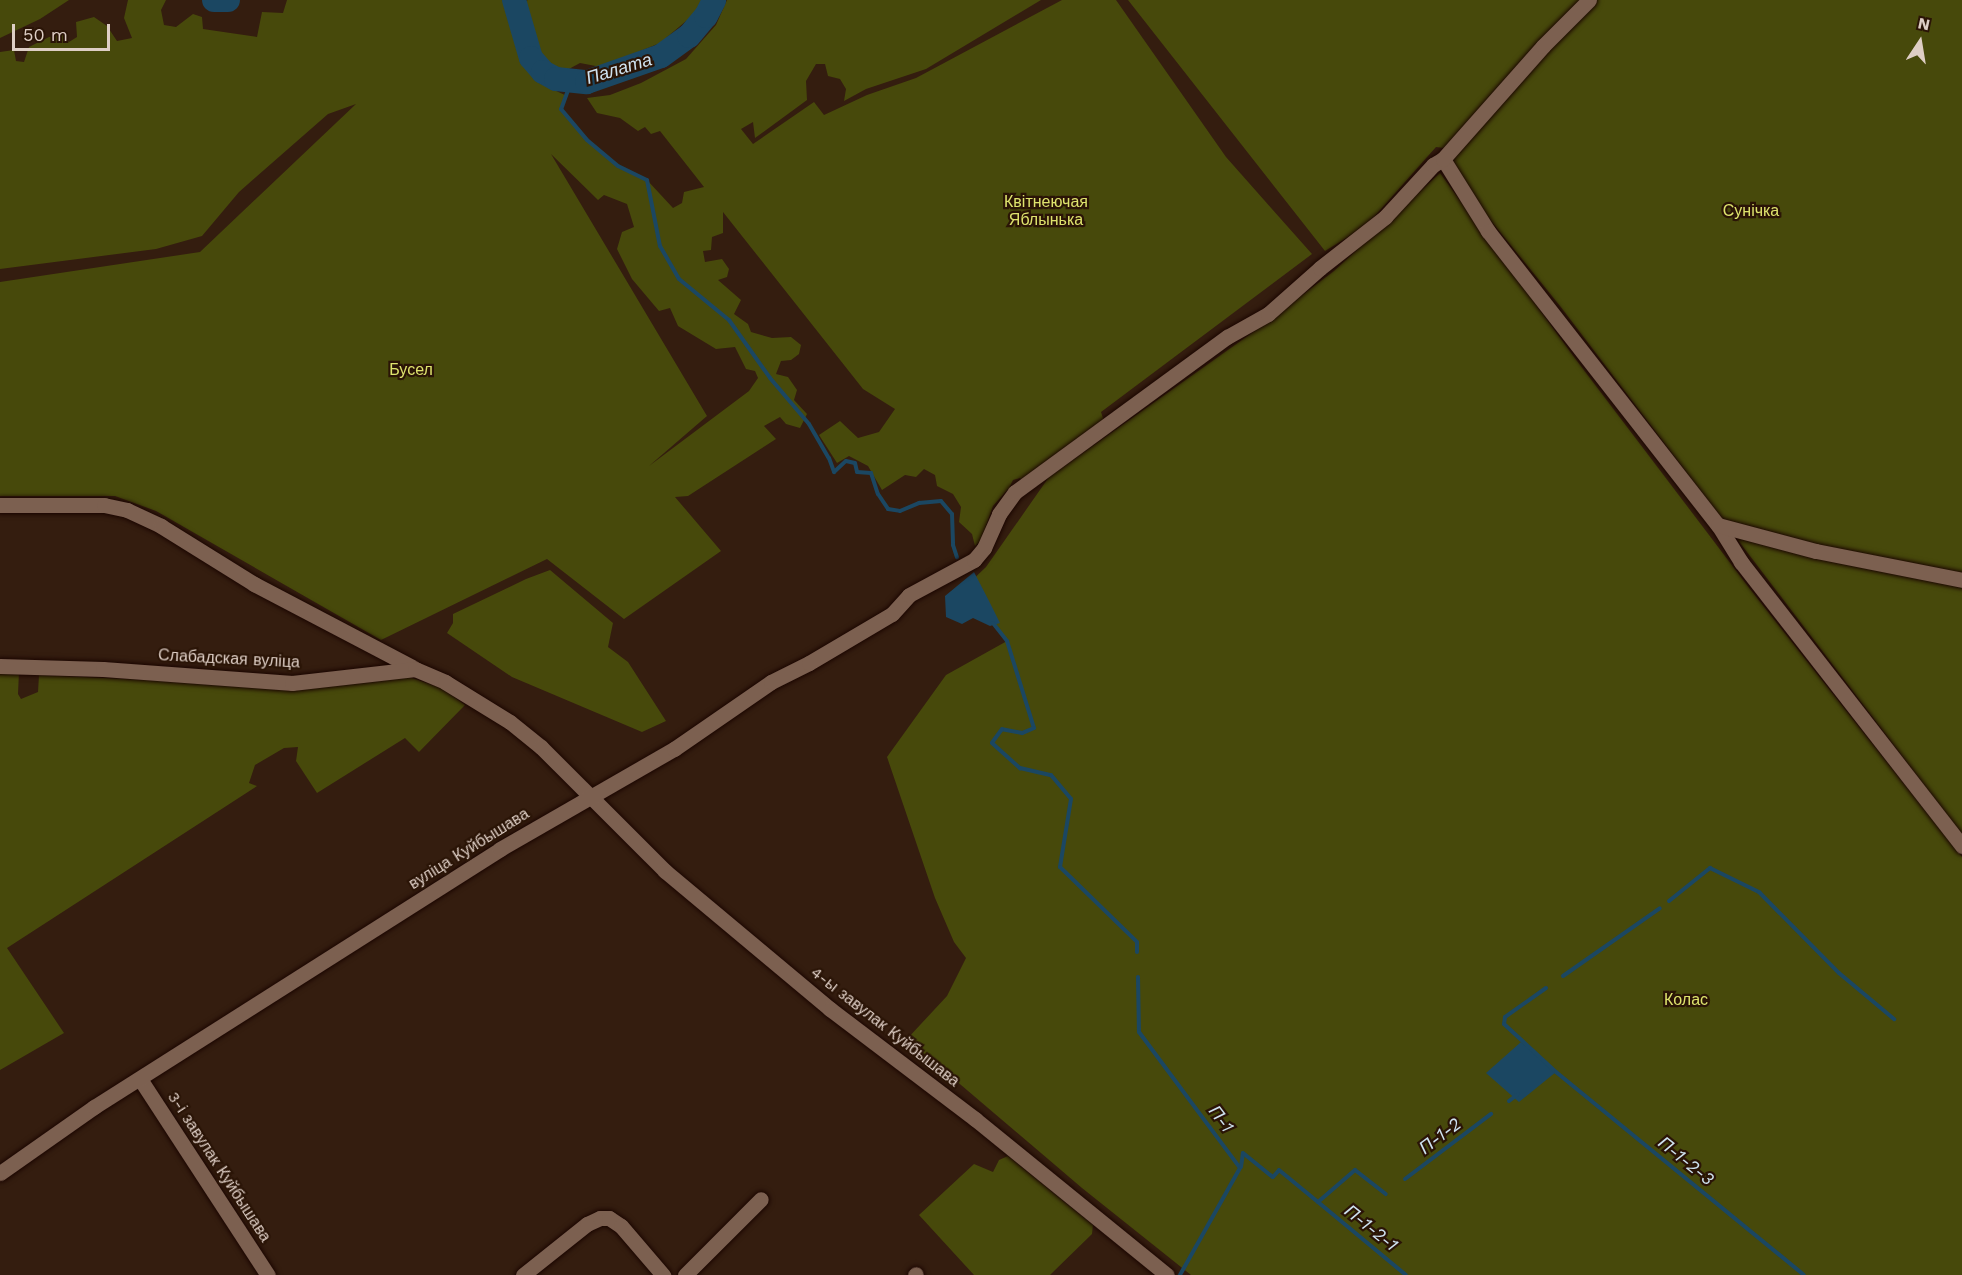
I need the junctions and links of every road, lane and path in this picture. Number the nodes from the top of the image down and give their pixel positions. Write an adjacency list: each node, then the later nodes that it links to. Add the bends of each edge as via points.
1 (1589, 0): 2 (street, вуліца Куйбышава)
2 (1443, 159): 4 (street, via 1488,231); 8 (street, вуліца Куйбышава, via 1432,165 1385,217 1268,314 1227,337 1015,492 974,560 909,595 892,614 771,682 674,749)
3 (0, 505): 7 (street, via 104,505 127,510 161,526 264,590)
4 (1718, 525): 5 (street, via 1816,551); 9 (street, via 1740,562)
5 (1962, 580)
6 (0, 666): 7 (street, Слабадская вуліца, via 292,682)
7 (415, 669): 8 (street, Слабадская вуліца, via 445,682 510,722 541,747)
8 (590, 798): 10 (street, вуліца Куйбышава, via 500,849); 17 (street, 4-ы завулак Куйбышава, via 665,871 821,1001 975,1119)
9 (1962, 846)
10 (140, 1079): 11 (street, вуліца Куйбышава); 13 (street, 3-і завулак Куйбышава)
11 (0, 1173)
12 (761, 1199): 16 (street)
13 (268, 1275)
14 (523, 1275): 15 (street, via 586,1224 600,1218 609,1218 621,1226)
15 (663, 1275)
16 (685, 1275)
17 (1167, 1275)

